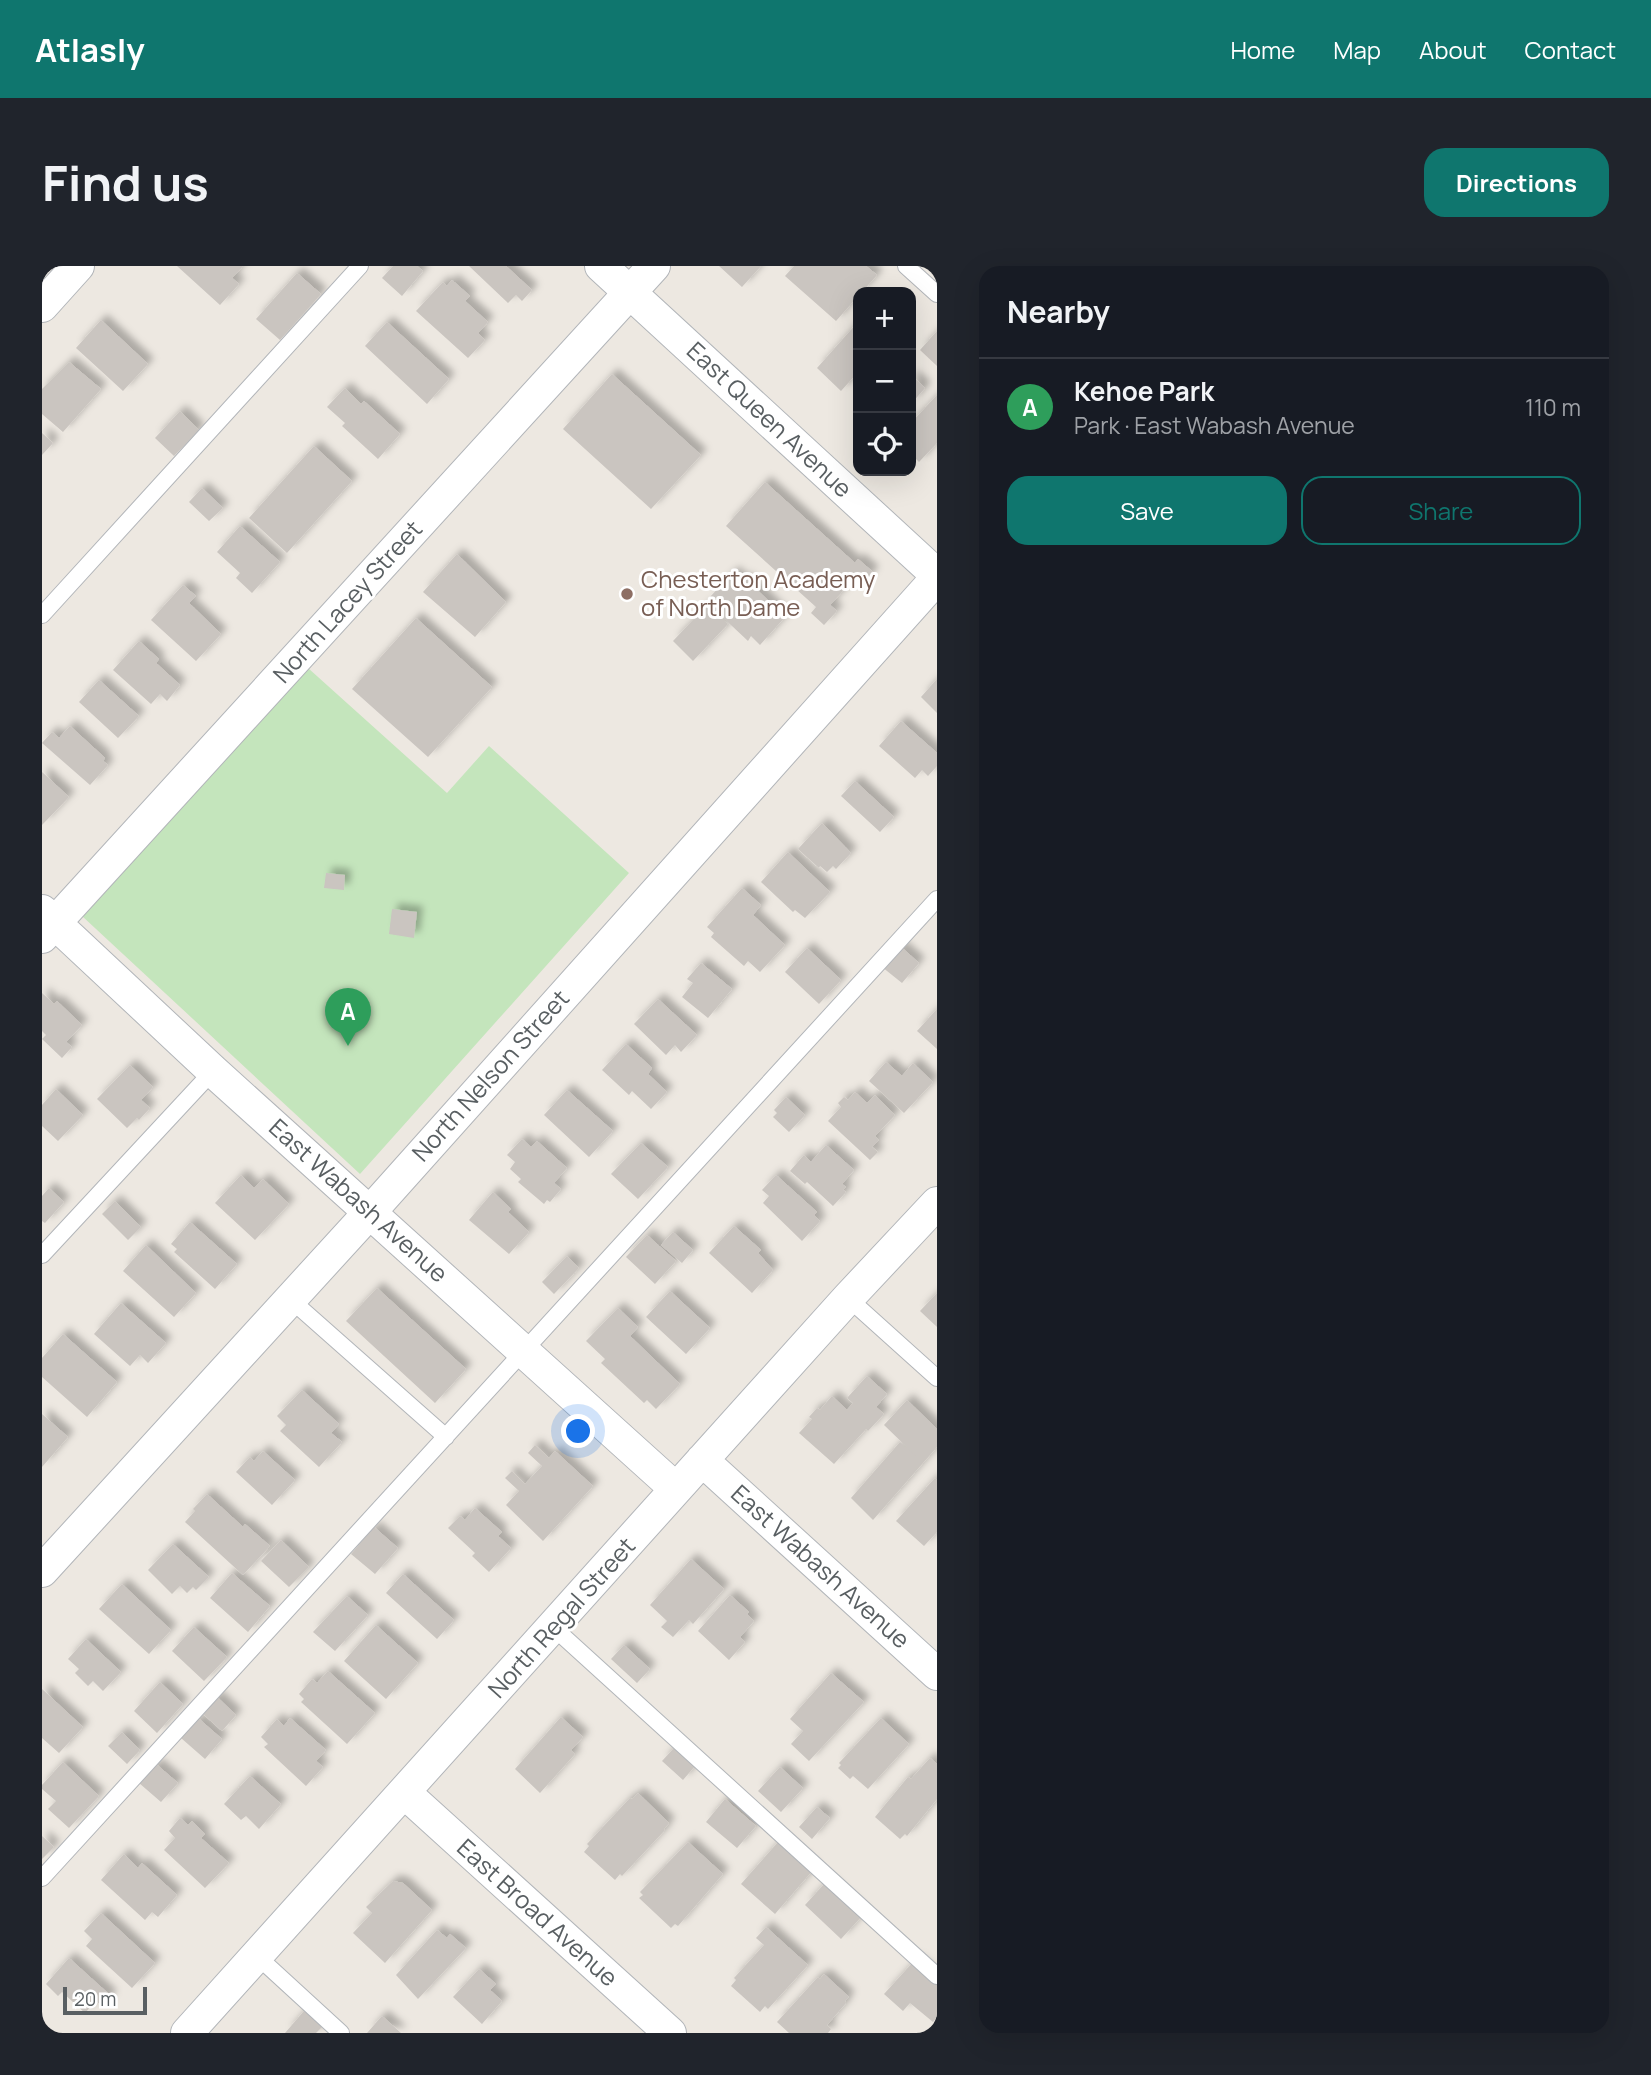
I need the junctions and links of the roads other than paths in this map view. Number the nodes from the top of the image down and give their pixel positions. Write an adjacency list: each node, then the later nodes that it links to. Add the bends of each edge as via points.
1 (78, 266): 8 (street)
2 (360, 266): 10 (lane)
3 (601, 266): 6 (street, East Queen Avenue)
4 (654, 266): 6 (street, North Lacey Street)
5 (906, 266): 7 (lane)
6 (630, 292): 9 (street, East Queen Avenue); 12 (street, North Lacey Street)
7 (937, 294)
8 (42, 306)
9 (937, 576): 15 (street, North Nelson Street)
10 (42, 615)
11 (937, 899): 19 (lane)
12 (46, 924): 13 (street, East Wabash Avenue)
13 (213, 1071): 15 (street, East Wabash Avenue); 16 (lane)
14 (937, 1203): 17 (street, North Regal Street)
15 (370, 1212): 18 (street, North Nelson Street); 19 (street, East Wabash Avenue)
16 (42, 1255)
17 (848, 1298): 20 (lane); 22 (street, North Regal Street)
18 (290, 1299): 21 (lane); 24 (street, North Nelson Street)
19 (524, 1352): 21 (lane); 23 (street, East Wabash Avenue)
20 (937, 1378)
21 (446, 1437): 28 (lane)
22 (702, 1460): 23 (street, North Regal Street); 26 (street, East Wabash Avenue)
23 (676, 1489): 25 (street, North Regal Street)
24 (42, 1572)
25 (554, 1628): 27 (street, North Regal Street); 30 (lane)
26 (937, 1674)
27 (405, 1793): 29 (street, North Regal Street); 33 (street, East Broad Avenue)
28 (42, 1878)
29 (257, 1956): 31 (street, North Regal Street); 32 (lane)
30 (937, 1976)
31 (187, 2033)
32 (341, 2033)
33 (670, 2033)

